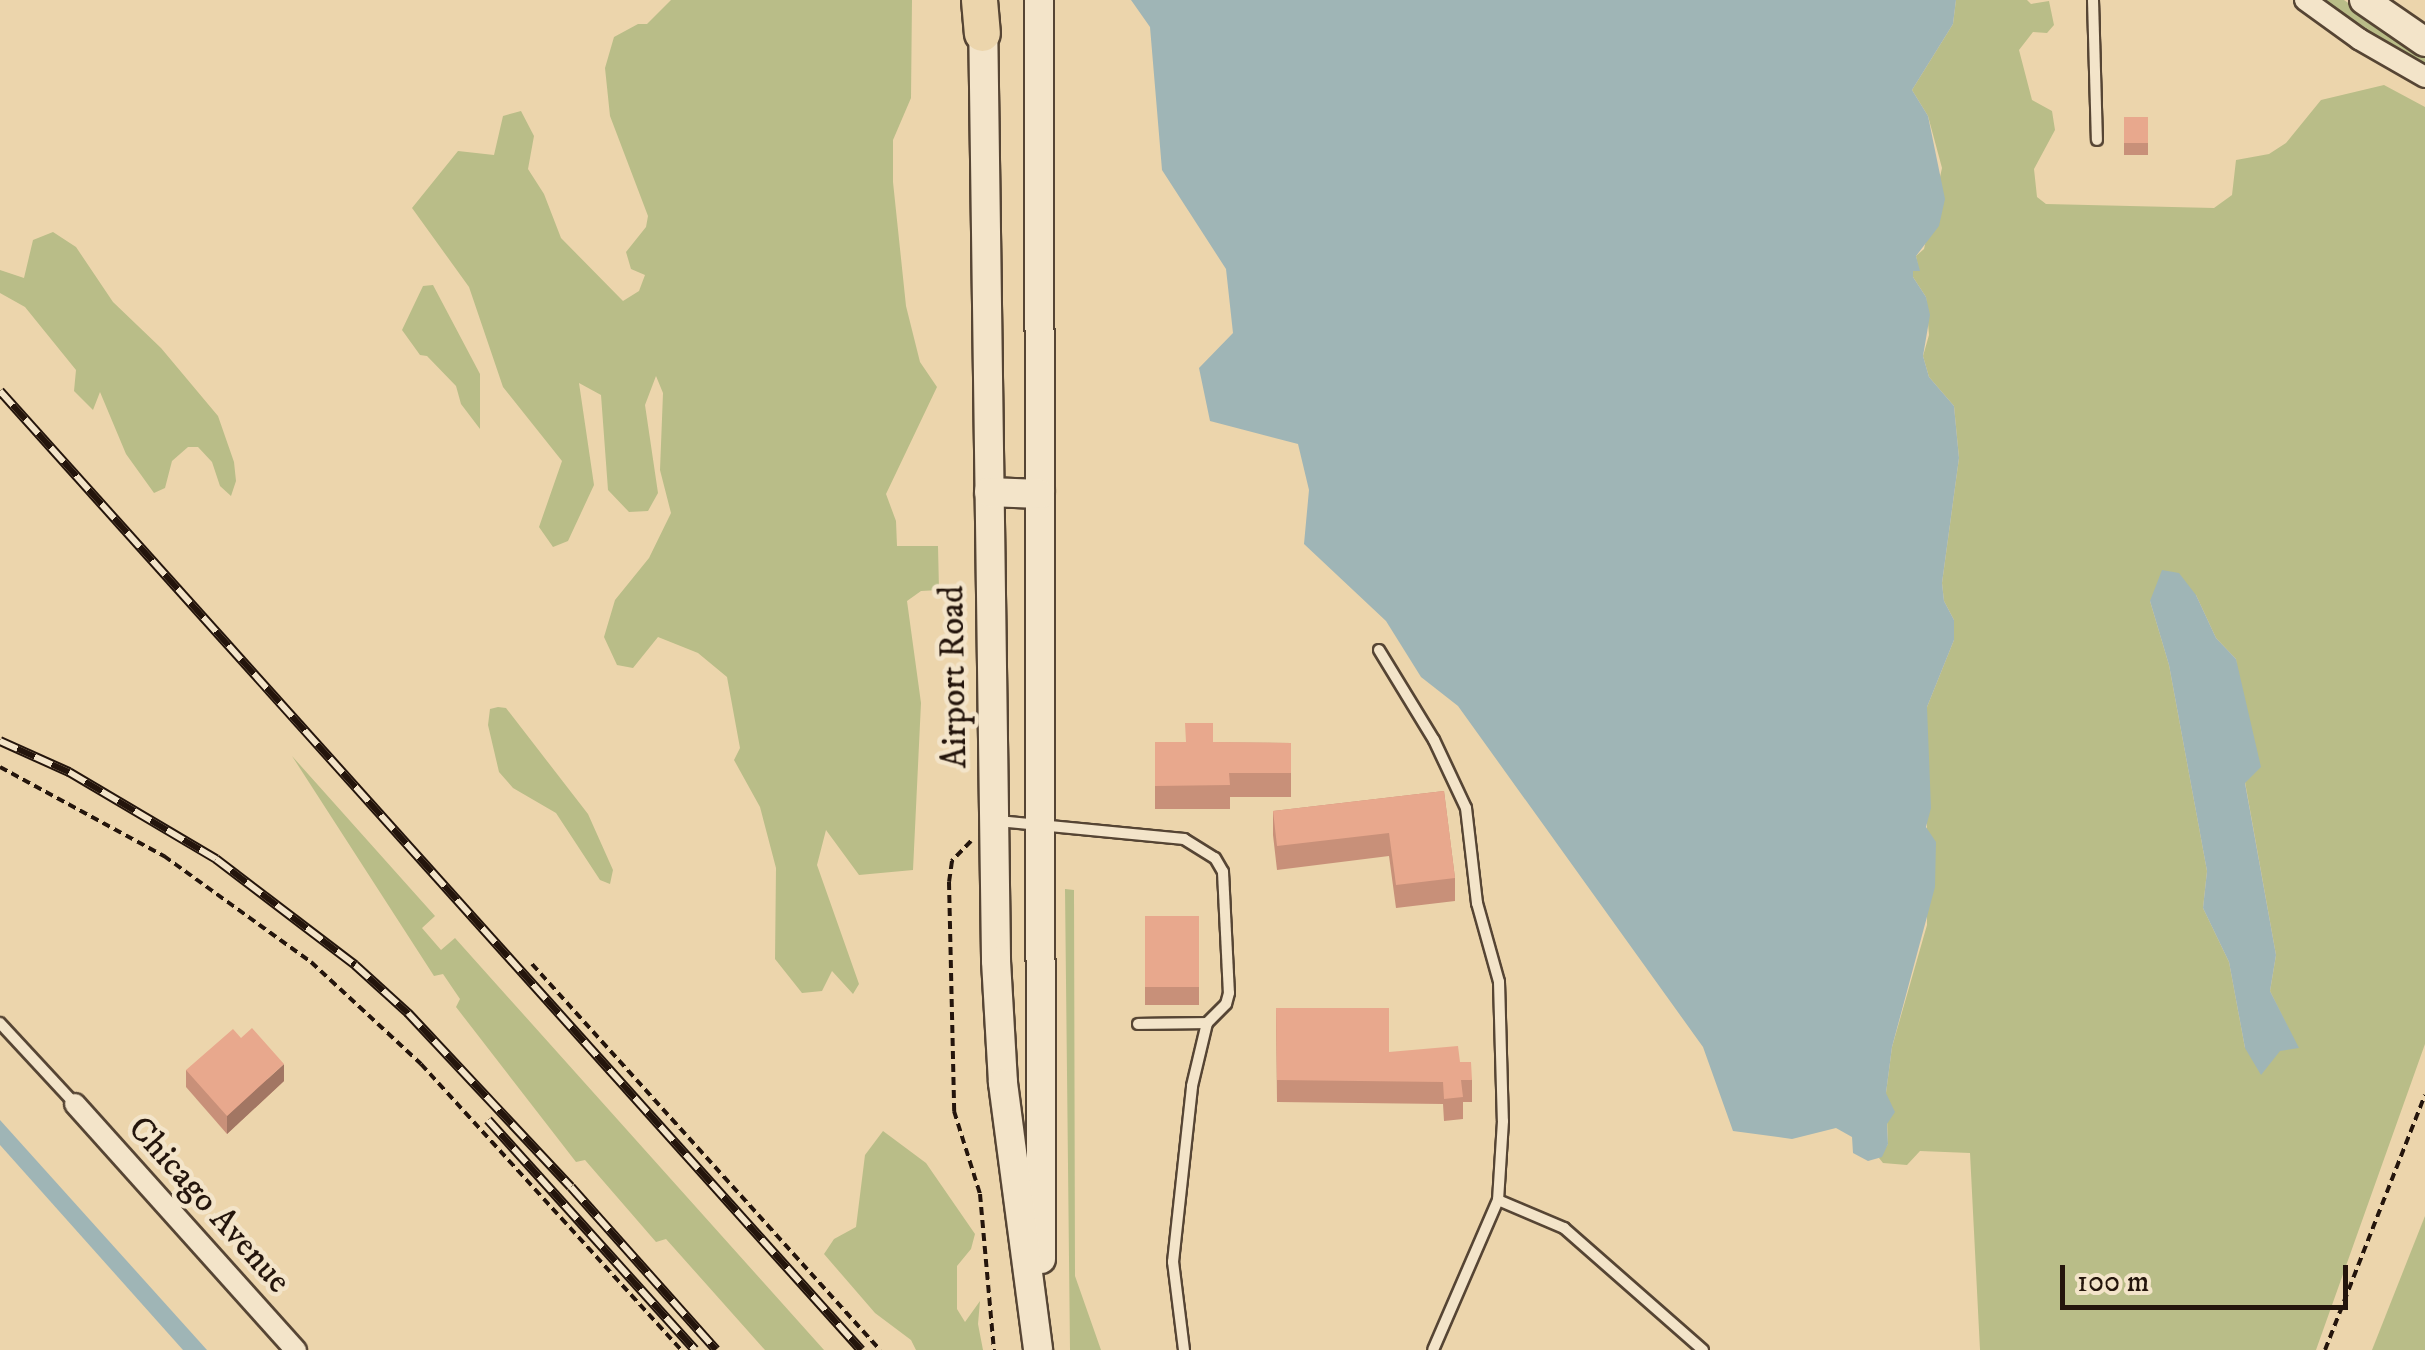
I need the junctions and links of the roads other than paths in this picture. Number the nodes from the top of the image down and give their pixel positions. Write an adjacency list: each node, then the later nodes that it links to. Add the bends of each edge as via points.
1 (1039, 0): 10 (main road, Airport Road)
2 (2093, 0): 8 (lane)
3 (2305, 0): 7 (street)
4 (2364, 0): 6 (main road)
5 (981, 11): 9 (main road, Airport Road)
6 (2425, 42)
7 (2425, 77)
8 (2097, 140)
9 (989, 492): 10 (main road); 12 (main road, Airport Road)
10 (1040, 494): 13 (main road, Airport Road)
11 (1379, 650): 18 (lane, via 1466,808 1477,903 1499,982)
12 (994, 821): 13 (lane); 20 (main road, Airport Road, via 1003,1083)
13 (1040, 824): 15 (lane, via 1184,839 1214,858 1223,872 1229,994); 20 (main road, Airport Road)
14 (0, 1023): 17 (lane)
15 (1207, 1023): 16 (lane); 21 (lane, via 1192,1086 1173,1262)
16 (1138, 1024)
17 (74, 1104): 19 (street, Chicago Avenue)
18 (1498, 1200): 22 (lane); 23 (lane, via 1564,1228)
19 (296, 1350)
20 (1040, 1350)
21 (1184, 1350)
22 (1434, 1350)
23 (1704, 1350)

